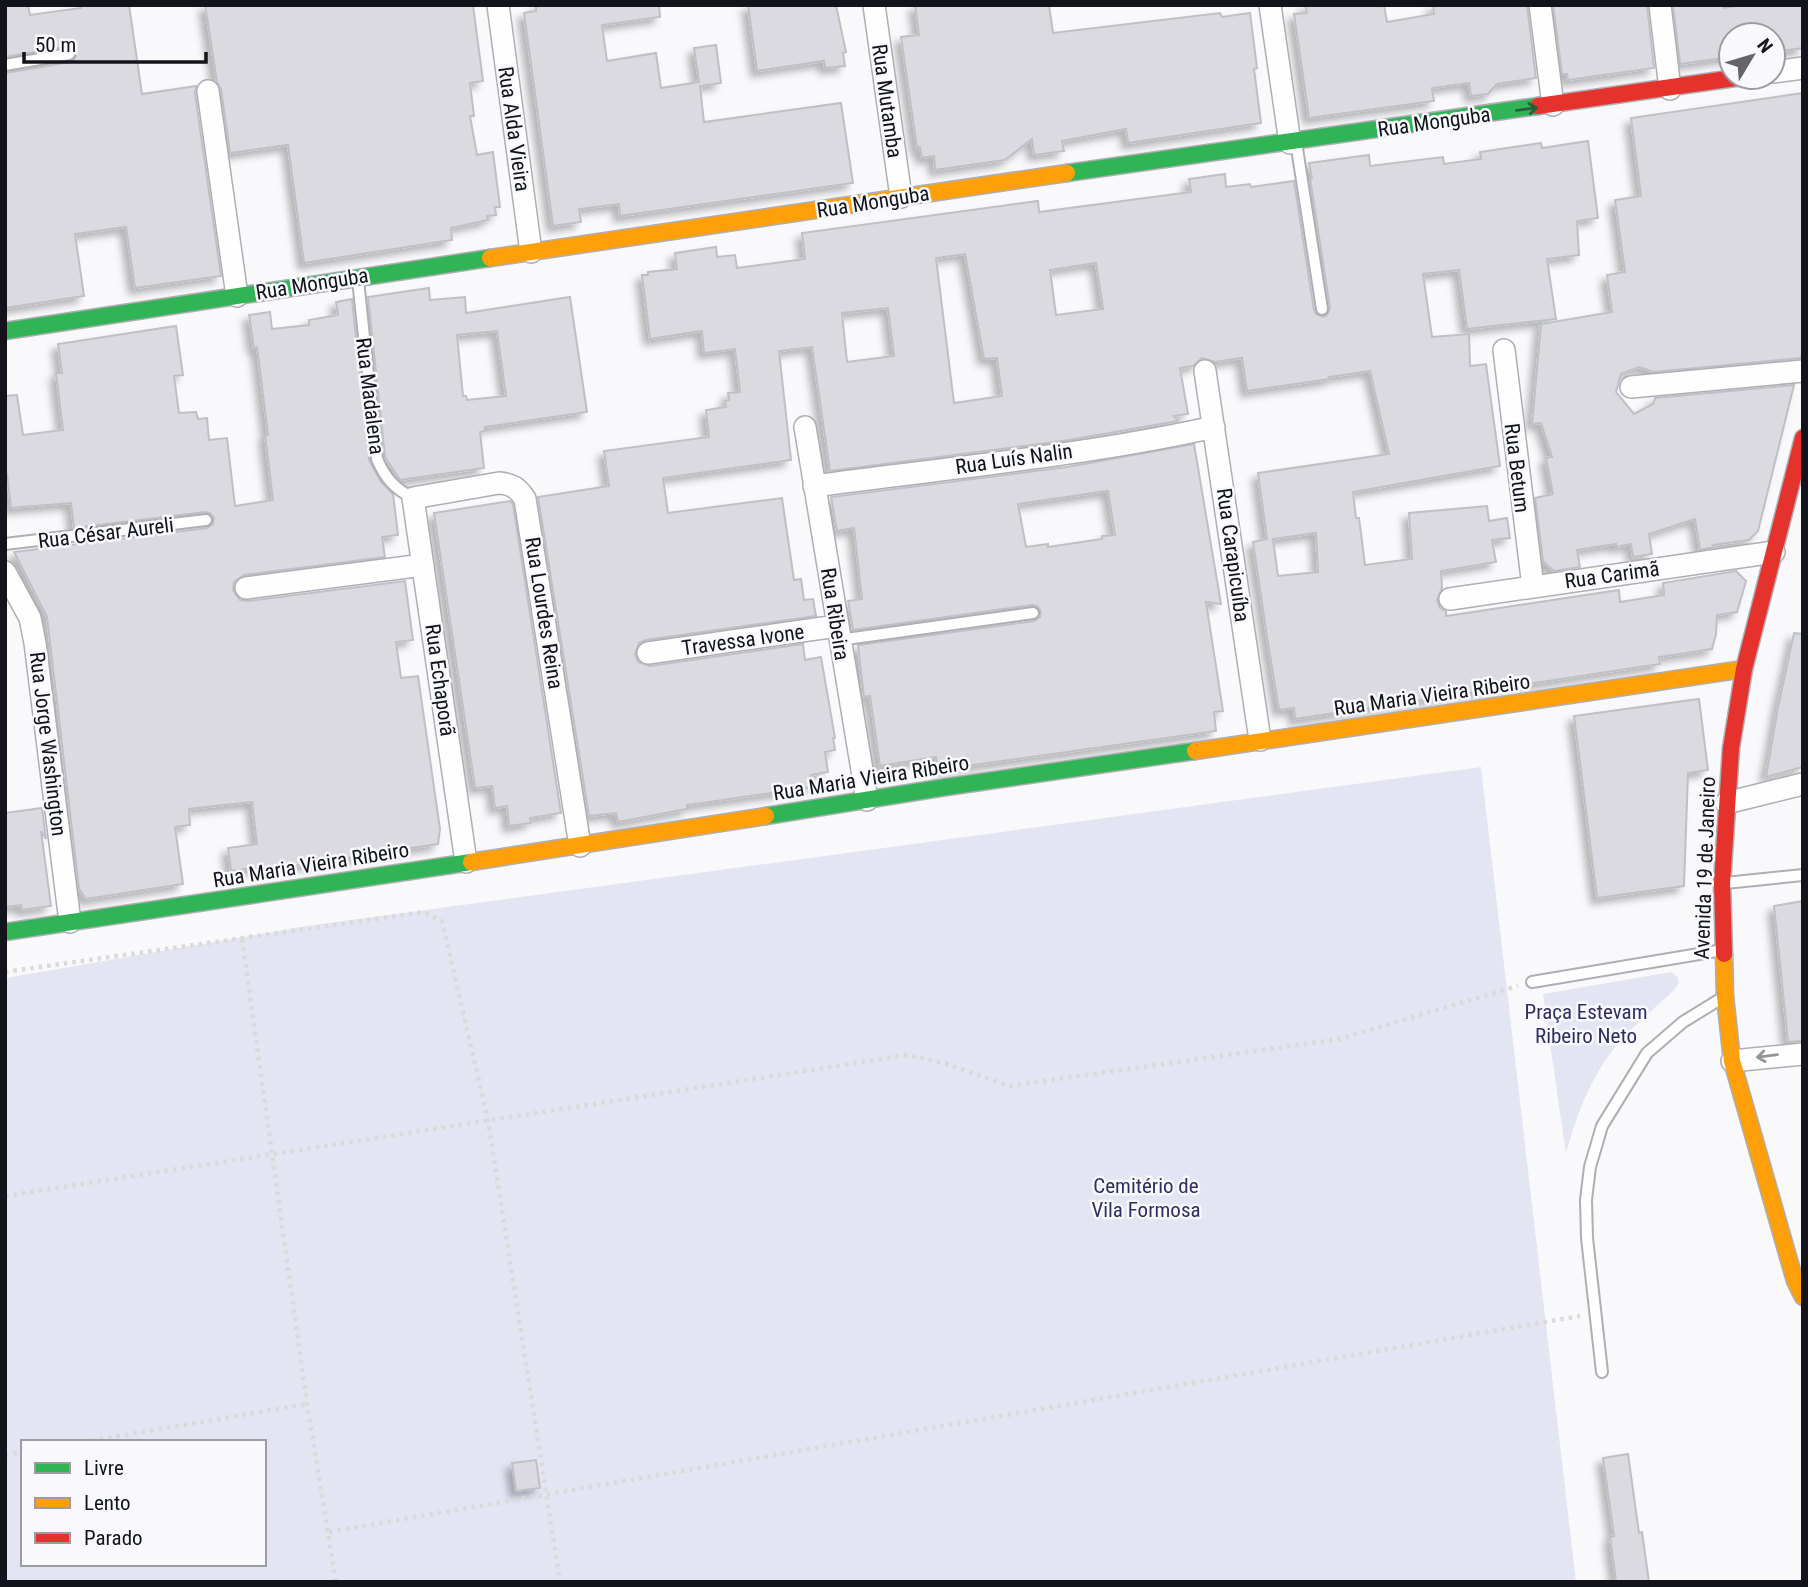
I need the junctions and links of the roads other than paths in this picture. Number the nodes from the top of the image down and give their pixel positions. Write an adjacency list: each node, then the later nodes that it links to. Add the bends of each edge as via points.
1 (498, 5): 14 (street, Rua Alda Vieira)
2 (874, 5): 13 (street, Rua Mutamba)
3 (1270, 5): 12 (street)
4 (1539, 5): 11 (street)
5 (1660, 5): 9 (street)
6 (69, 54): 7 (lane)
7 (5, 65)
8 (1717, 81): 9 (street, Rua Monguba)
9 (1670, 89): 11 (street, Rua Monguba)
10 (208, 91): 16 (street)
11 (1553, 105): 12 (street, Rua Monguba, one-way to 11)
12 (1293, 142): 13 (street, Rua Monguba); 17 (lane)
13 (901, 197): 14 (street, Rua Monguba)
14 (531, 252): 15 (street, Rua Monguba)
15 (358, 278): 16 (street, Rua Monguba); 27 (lane, Rua Madalena, via 377,459 389,481)
16 (237, 296): 18 (street, Rua Monguba)
17 (1322, 309)
18 (5, 331)
19 (1504, 350): 33 (street, Rua Betum)
20 (1205, 371): 24 (street, Rua Carapicuíba)
21 (1803, 371): 22 (street)
22 (1631, 387)
23 (804, 427): 26 (street, Rua Ribeira)
24 (1214, 427): 26 (street, Rua Luís Nalin); 40 (street, Rua Carapicuíba)
25 (1802, 445): 30 (street, Avenida 19 de Janeiro)
26 (814, 486): 37 (street, Rua Ribeira)
27 (413, 498): 31 (street, Rua Echaporã); 44 (street, Rua Lourdes Reina, via 499,483 510,484 525,499)
28 (206, 520): 29 (lane, Rua César Aureli)
29 (5, 544)
30 (1774, 552): 33 (street, Rua Carimã); 39 (street, Avenida 19 de Janeiro)
31 (423, 565): 34 (street); 45 (street, Rua Echaporã)
32 (5, 572): 48 (street, Rua Jorge Washington, via 30,618 35,643)
33 (1533, 587): 35 (street, Rua Carimã)
34 (246, 588)
35 (1450, 599)
36 (1033, 613): 37 (lane)
37 (838, 633): 38 (street, Travessa Ivone); 42 (street, Rua Ribeira)
38 (648, 653)
39 (1744, 669): 40 (street, Rua Maria Vieira Ribeiro); 43 (street, Avenida 19 de Janeiro)
40 (1260, 740): 42 (street, Rua Maria Vieira Ribeiro)
41 (1803, 784): 43 (street)
42 (867, 800): 44 (street, Rua Maria Vieira Ribeiro)
43 (1726, 803): 47 (street, Avenida 19 de Janeiro)
44 (580, 846): 45 (street, Rua Maria Vieira Ribeiro)
45 (466, 862): 48 (street, Rua Maria Vieira Ribeiro)
46 (1803, 875): 47 (lane)
47 (1722, 883): 50 (street, Avenida 19 de Janeiro)
48 (70, 922): 49 (street, Rua Maria Vieira Ribeiro)
49 (5, 932)
50 (1723, 950): 51 (lane); 52 (street, Avenida 19 de Janeiro)
51 (1532, 982)
52 (1725, 996): 54 (street, Avenida 19 de Janeiro); 56 (lane, via 1683,1022 1647,1053 1602,1126 1586,1200)
53 (1803, 1054): 54 (street, one-way to 54)
54 (1732, 1061): 55 (street, Avenida 19 de Janeiro)
55 (1803, 1297)
56 (1602, 1372)

